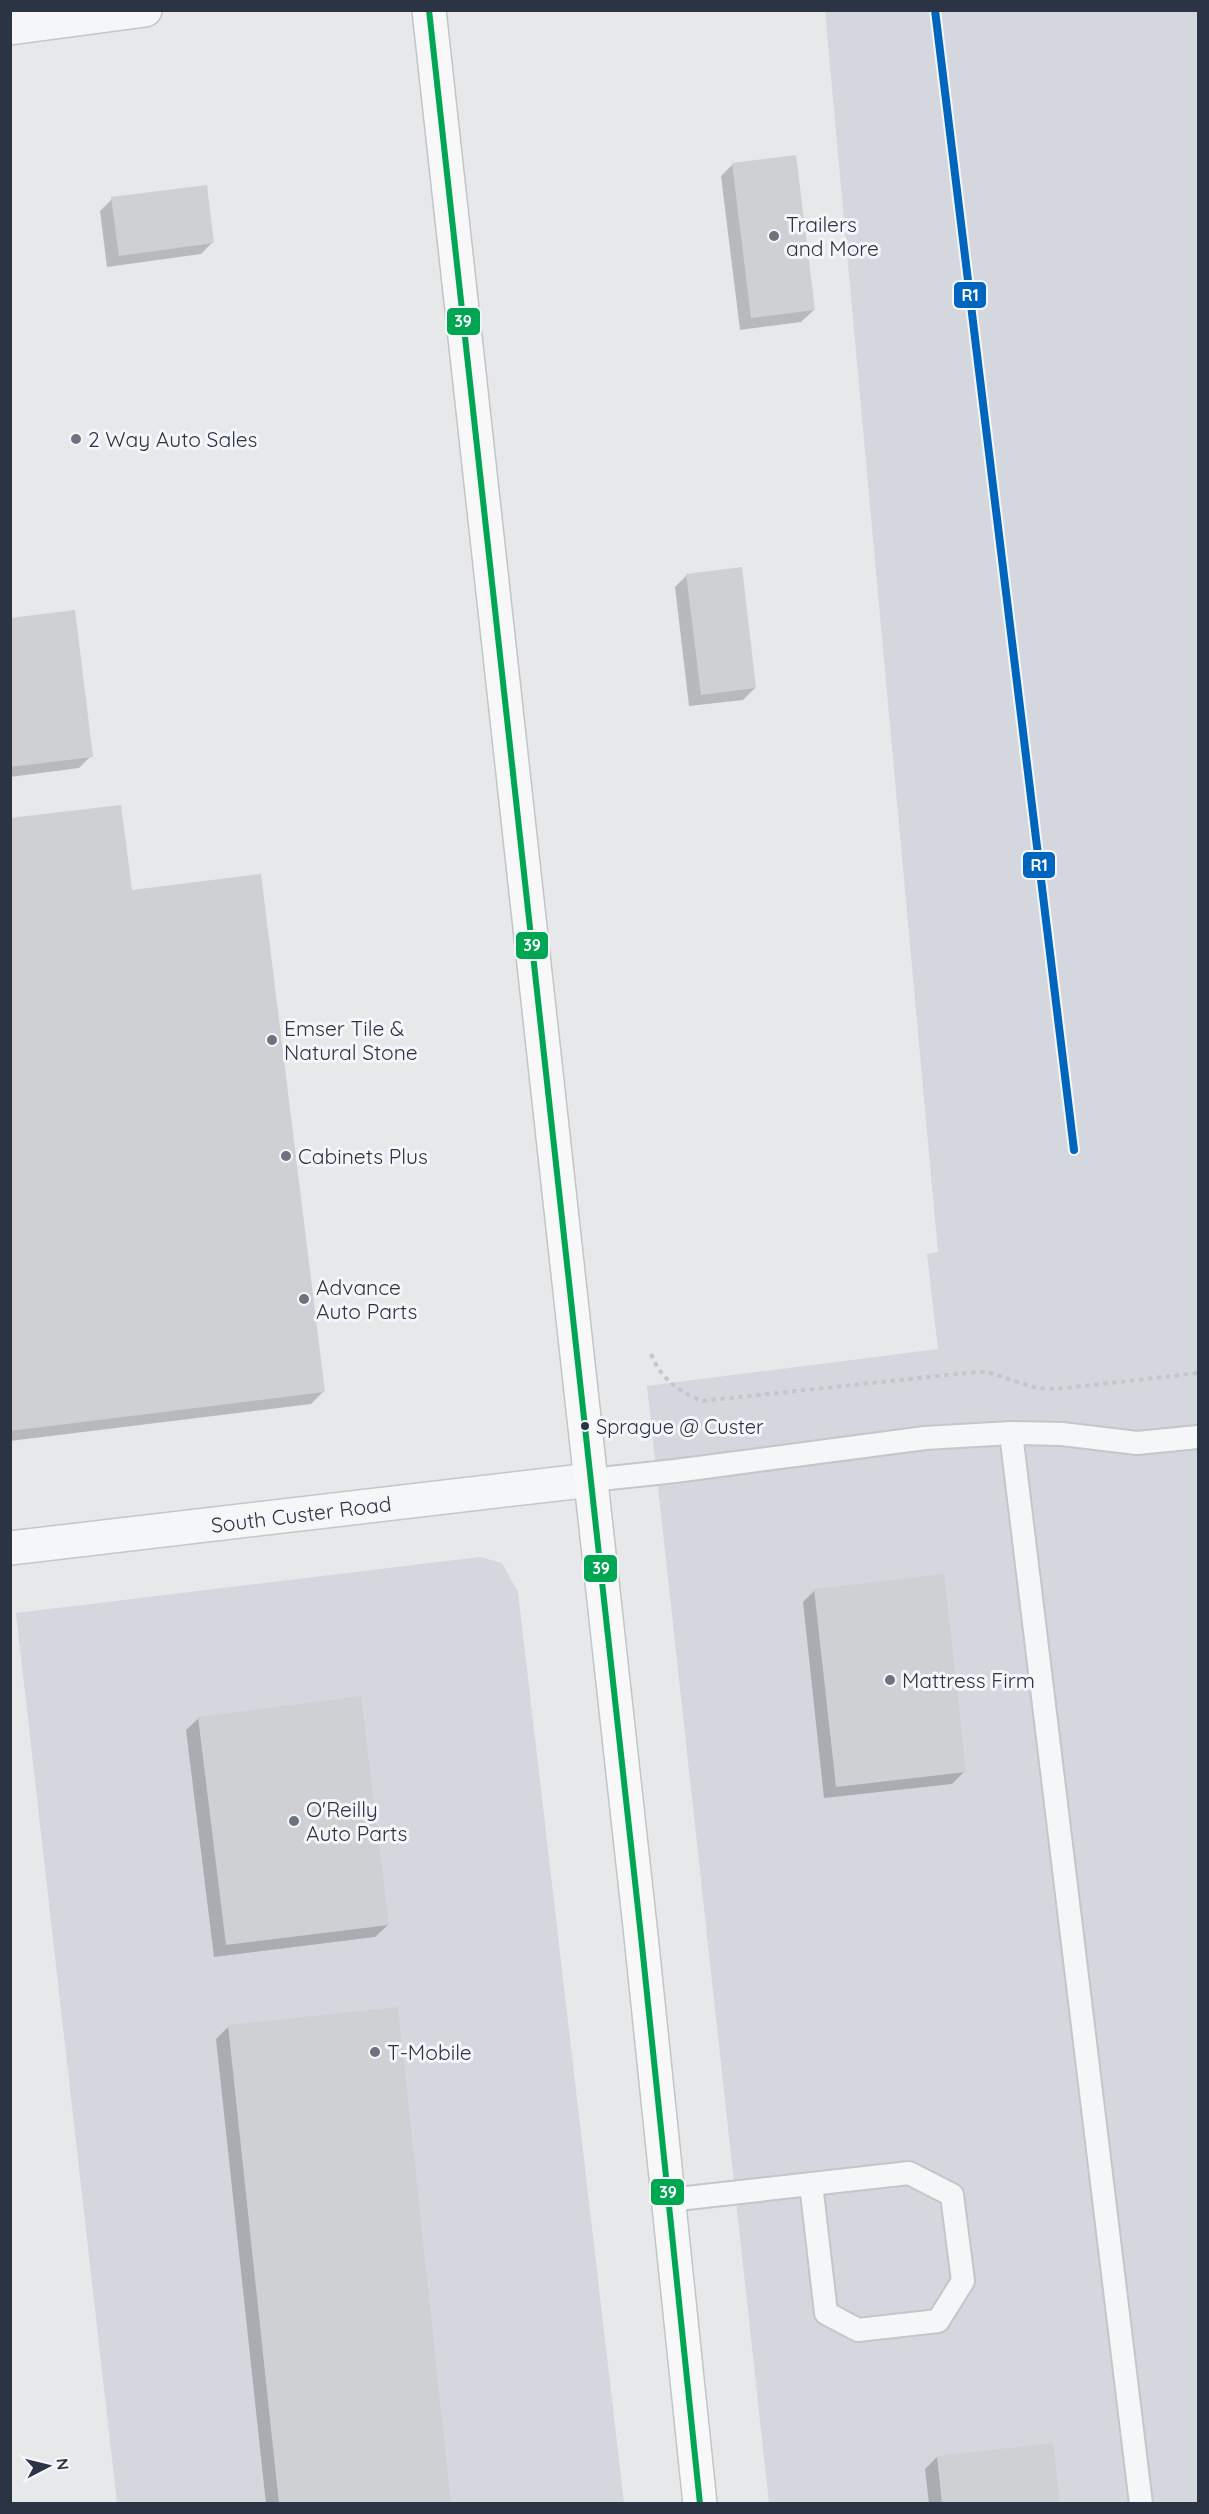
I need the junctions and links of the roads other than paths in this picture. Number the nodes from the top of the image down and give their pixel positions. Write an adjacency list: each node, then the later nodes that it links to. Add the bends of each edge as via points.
1 (145, 10): 3 (street)
2 (429, 10): 6 (main road)
3 (10, 28)
4 (1011, 1433): 5 (lane, via 1062,1434 1137,1443); 6 (lane, via 925,1438); 11 (lane)
5 (1198, 1437)
6 (591, 1480): 7 (street, South Custer Road); 9 (main road)
7 (10, 1548)
8 (811, 2184): 8 (lane, via 909,2173 952,2195 963,2281 938,2321 858,2330 826,2313); 9 (lane)
9 (669, 2200): 10 (main road)
10 (700, 2504)
11 (1141, 2504)

